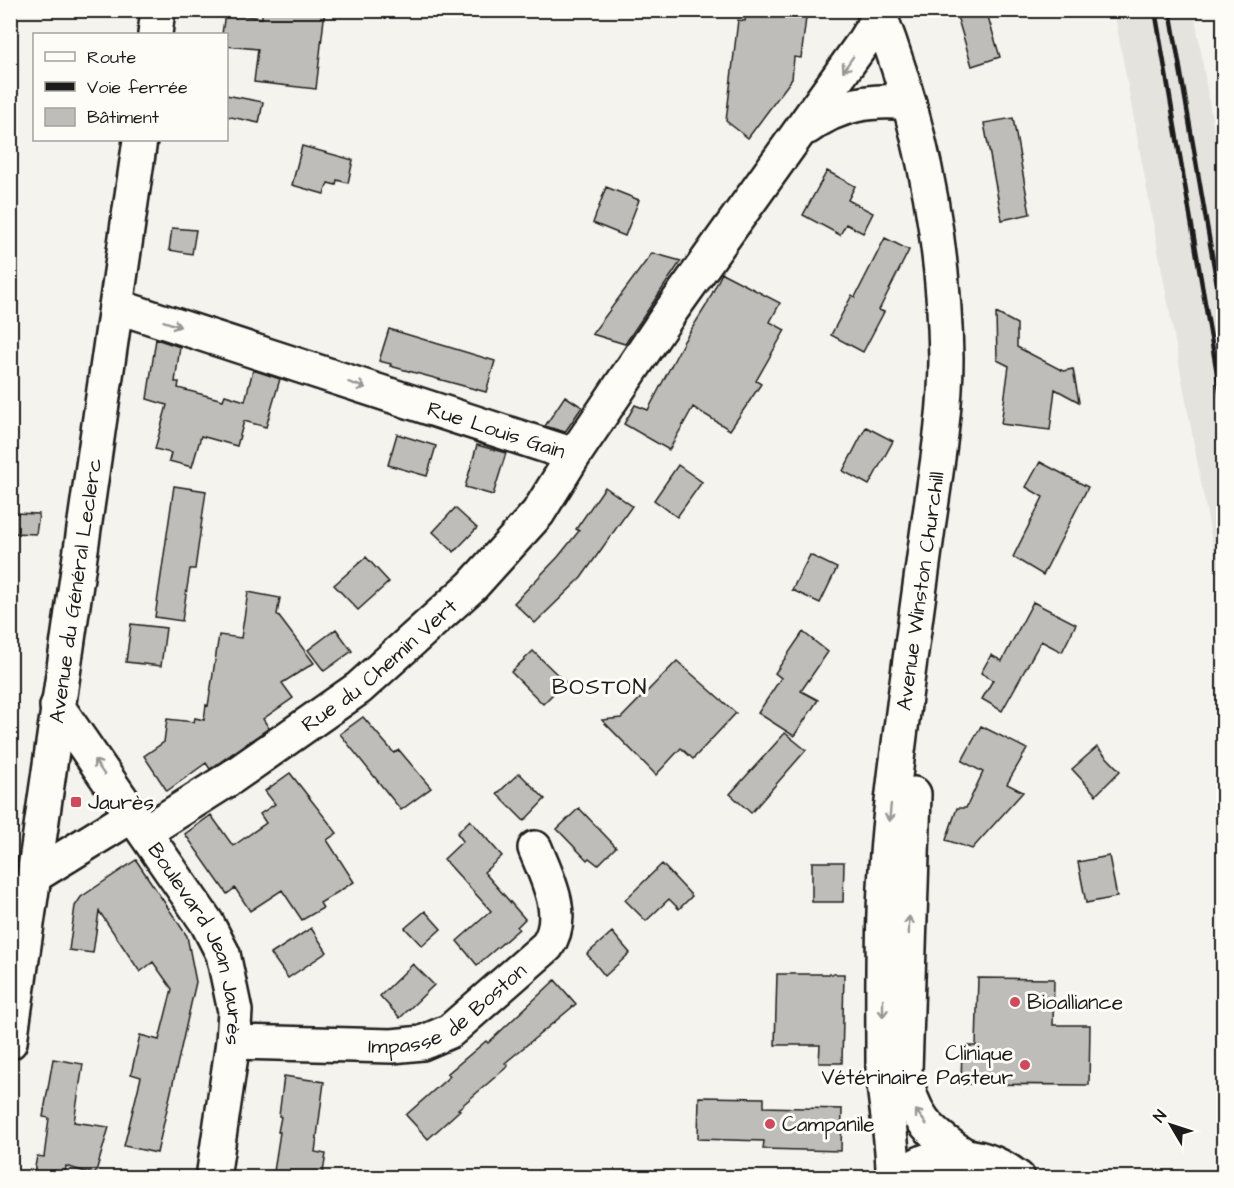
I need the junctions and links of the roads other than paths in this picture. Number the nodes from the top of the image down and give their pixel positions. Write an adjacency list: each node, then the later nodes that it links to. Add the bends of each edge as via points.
1 (158, 10): 3 (main road)
2 (886, 12): 4 (main road, Avenue Winston Churchill); 5 (main road, Rue Louis Gain, one-way to 5); 15 (main road, Avenue Winston Churchill, one-way to 2, via 946,1143 915,1109 905,1071 914,792 954,473 963,371 962,308 957,244 930,103 909,34)
3 (154, 33)
4 (909, 103): 5 (main road, Rue Louis Gain, via 850,105 817,120); 17 (main road, Avenue Winston Churchill, one-way to 17, via 935,222 946,360 942,422 887,846 883,1072)
5 (797, 136): 8 (main road, Rue Louis Gain, via 671,311)
6 (140, 141): 7 (main road, Avenue du Général Leclerc)
7 (116, 306): 8 (main road, Rue Louis Gain, one-way to 8); 9 (main road, Avenue du Général Leclerc)
8 (574, 456): 10 (main road, Rue du Chemin Vert, via 538,513 472,586 359,688 232,777)
9 (57, 706): 10 (main road, Boulevard Jean Jaurès, one-way to 9); 12 (main road, Avenue du Général Leclerc)
10 (139, 823): 12 (main road, Rue du Chemin Vert); 13 (main road, Boulevard Jean Jaurès, via 217,939 234,999)
11 (536, 848): 13 (main road, Impasse de Boston, via 553,896 556,923 552,939 450,1032 422,1043 392,1046)
12 (34, 876): 14 (main road, Avenue du Général Leclerc)
13 (233, 1041): 16 (main road, Boulevard Jean Jaurès)
14 (10, 1042)
15 (964, 1155): 17 (main road, via 926,1160); 18 (main road, via 993,1162)
16 (213, 1178)
17 (895, 1178)
18 (1018, 1178)

